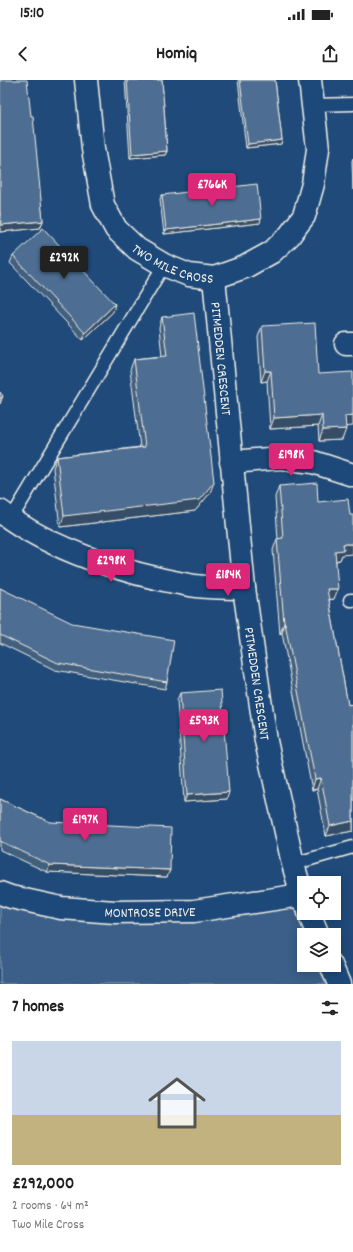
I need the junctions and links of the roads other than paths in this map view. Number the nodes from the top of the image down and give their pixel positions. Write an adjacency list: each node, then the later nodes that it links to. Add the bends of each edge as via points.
1 (86, 80): 5 (street, TWO MILE CROSS, via 93,149 103,205 116,229 137,249)
2 (310, 80): 4 (street, TWO MILE CROSS)
3 (353, 104): 4 (lane)
4 (313, 105): 6 (street, TWO MILE CROSS, via 318,149 313,184 304,216 289,236 272,252 245,267)
5 (164, 265): 6 (street, TWO MILE CROSS, via 189,275); 9 (lane)
6 (214, 278): 7 (street, PITMEDDEN CRESCENT)
7 (231, 462): 8 (street, via 281,458 313,462); 10 (street, PITMEDDEN CRESCENT)
8 (353, 475)
9 (5, 515): 10 (street, via 55,543 94,560 135,573 190,585)
10 (244, 588): 12 (street, PITMEDDEN CRESCENT, via 266,741)
11 (353, 847): 12 (lane)
12 (292, 864): 13 (street, PITMEDDEN CRESCENT)
13 (297, 879)
14 (0, 893): 15 (street, MONTROSE DRIVE, via 61,908 115,912 194,911)
15 (297, 904)
16 (333, 972): 17 (street)
17 (338, 984)

